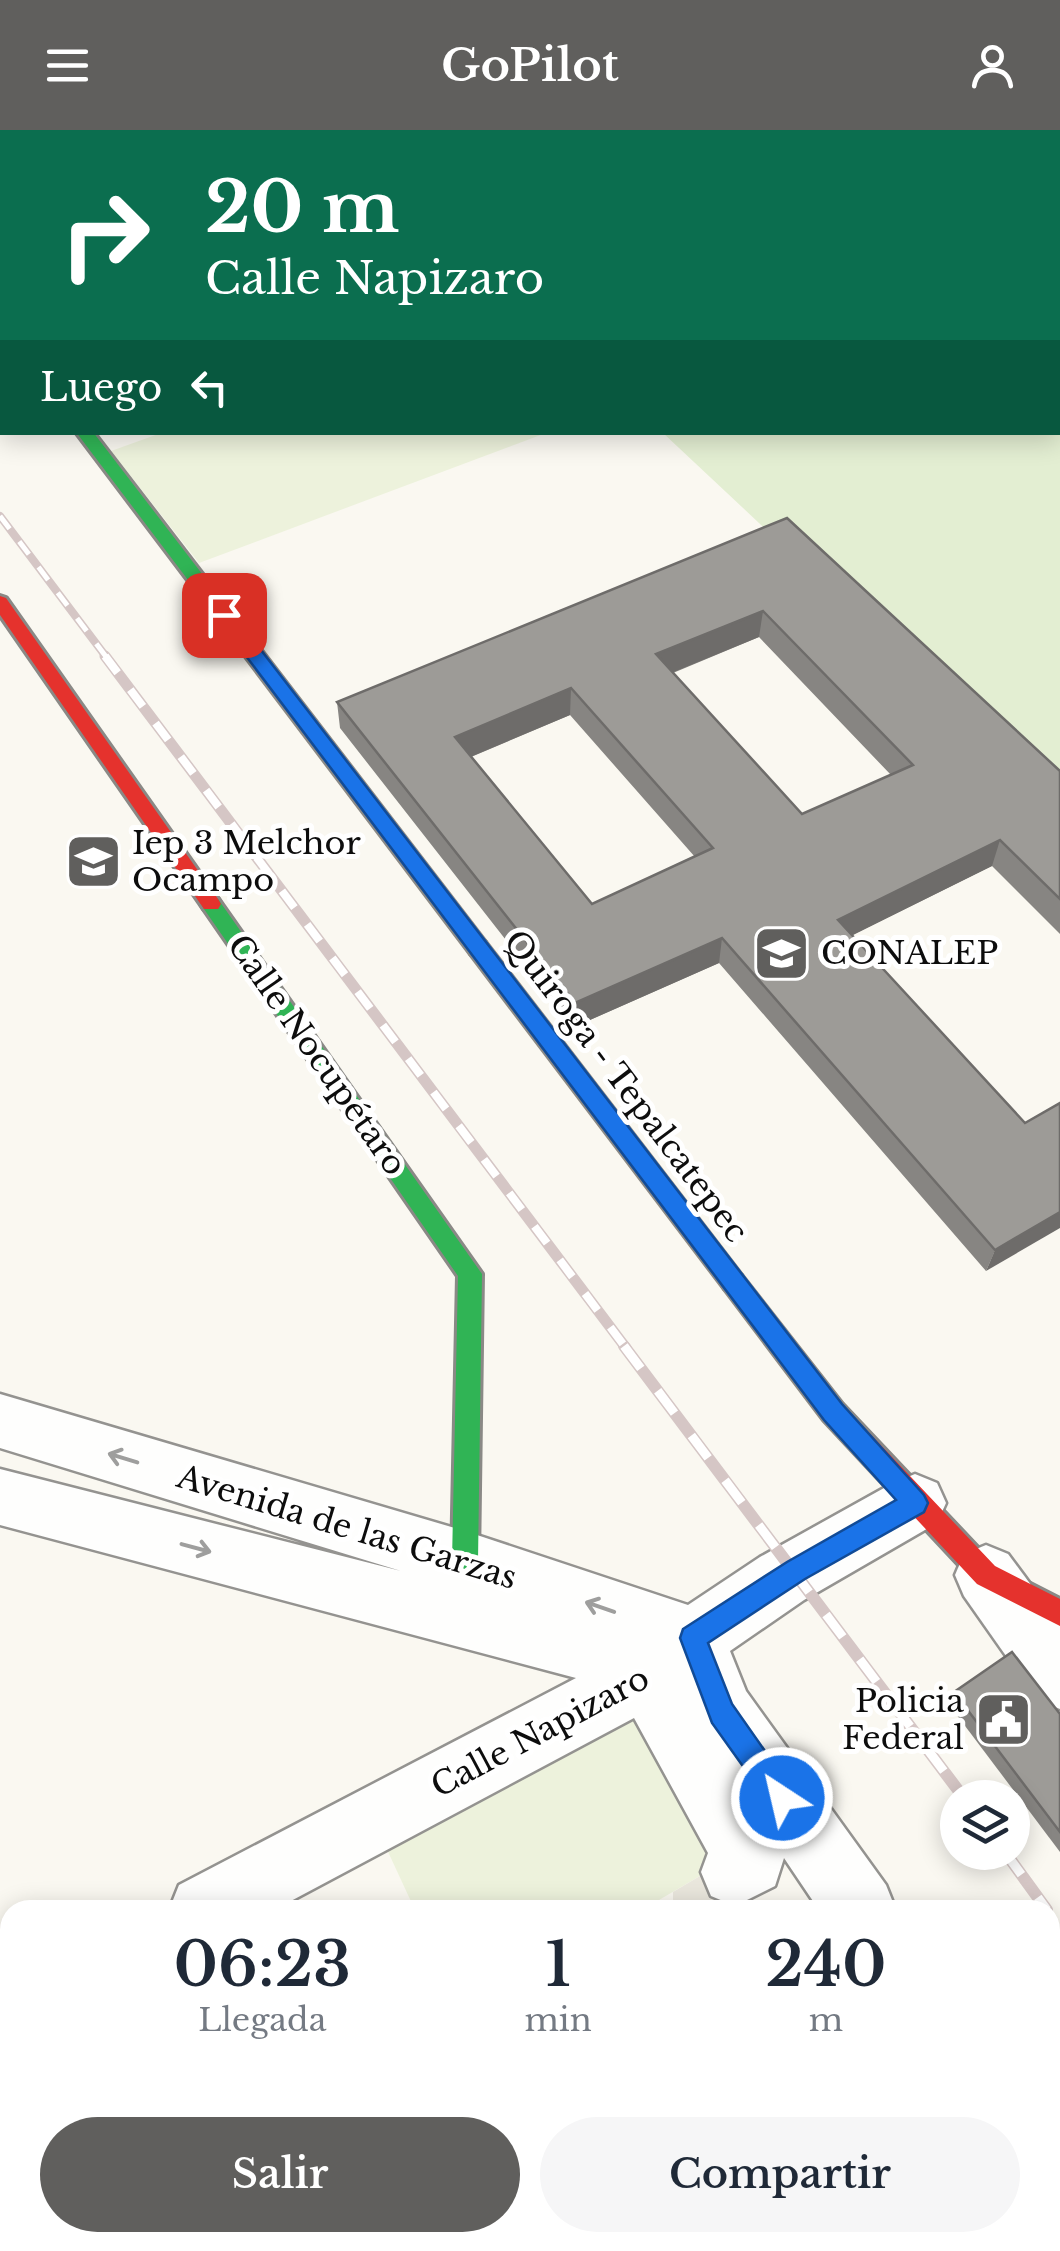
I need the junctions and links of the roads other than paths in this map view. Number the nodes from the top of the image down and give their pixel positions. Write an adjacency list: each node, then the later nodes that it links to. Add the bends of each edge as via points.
1 (86, 435): 5 (main road, Quiroga - Tepalcatepec, via 833,1412)
2 (0, 602): 6 (main road, Calle Nocupétaro, via 470,1274)
3 (0, 1421): 6 (street, Avenida de las Garzas, one-way to 3)
4 (0, 1497): 9 (street, Avenida de las Garzas, one-way to 9)
5 (915, 1503): 7 (main road, Quiroga - Tepalcatepec); 9 (street, Calle Napizaro, via 796,1570)
6 (465, 1561): 9 (street, Avenida de las Garzas, one-way to 6)
7 (986, 1574): 8 (main road, Quiroga - Tepalcatepec); 10 (street)
8 (1060, 1614)
9 (664, 1662): 11 (street, via 659,1700 751,1862); 12 (street, Calle Napizaro); 13 (street, via 722,1713)
10 (1060, 1677)
11 (734, 1872)
12 (223, 1900)
13 (854, 1900)

